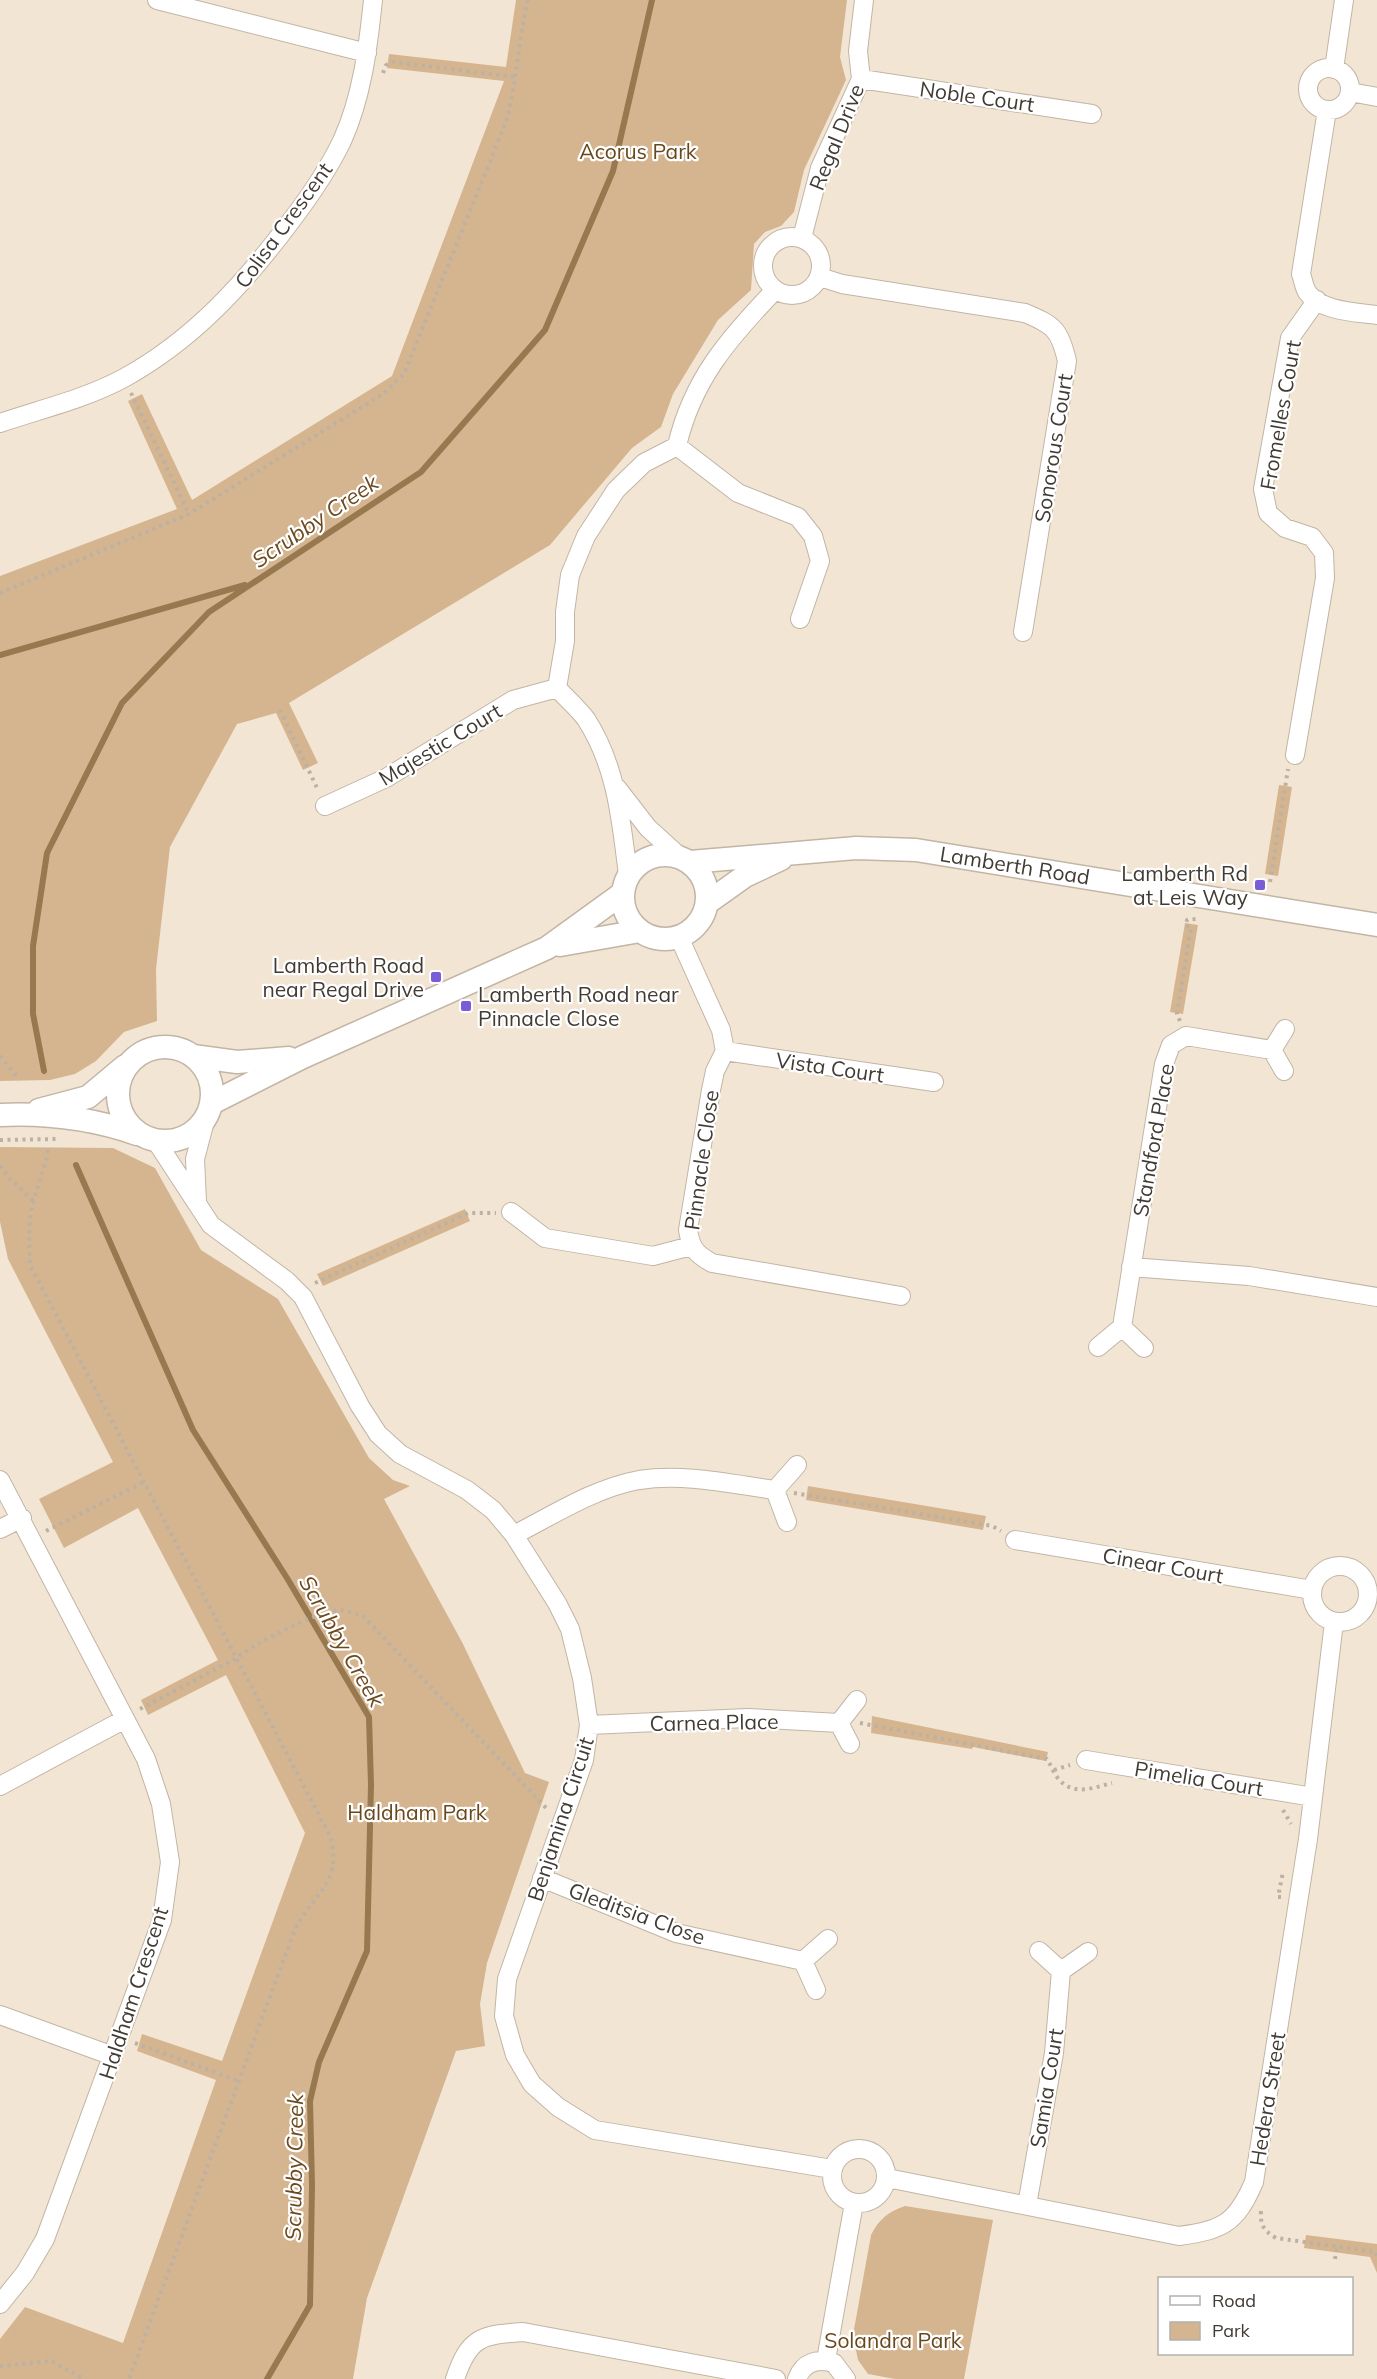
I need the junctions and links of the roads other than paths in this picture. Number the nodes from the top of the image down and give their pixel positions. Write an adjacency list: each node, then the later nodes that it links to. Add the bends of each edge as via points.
1 (157, 0): 5 (street)
2 (373, 0): 5 (street, Colisa Crescent)
3 (864, 0): 7 (street, Regal Drive, via 858,51)
4 (1344, 0): 6 (street)
5 (368, 53): 17 (street, Colisa Crescent, via 342,141 318,184 259,265 210,317 124,378)
6 (1334, 69): 8 (street, via 1347,77); 10 (street, via 1317,72 1309,86 1313,102)
7 (861, 79): 11 (street, Noble Court); 12 (street, Regal Drive, via 820,168)
8 (1350, 92): 9 (street); 10 (street, via 1342,106)
9 (1377, 97)
10 (1327, 110): 15 (street, via 1301,274 1306,291)
11 (1092, 114)
12 (802, 238): 13 (street, via 817,250 822,268); 14 (street, via 783,238 768,248 764,275)
13 (820, 278): 14 (street, via 809,291 800,294); 20 (street, Sonorous Court, via 1025,314 1047,322 1061,337 1066,361)
14 (775, 290): 18 (street, via 731,335 697,389)
15 (1317, 300): 16 (street, via 1332,308); 22 (street, Fromelles Court, via 1290,338 1263,489 1268,513 1285,528 1311,537 1324,553 1325,578)
16 (1377, 315)
17 (0, 423)
18 (676, 446): 19 (street, via 738,493 798,517 813,536 820,561); 21 (street, via 644,463 616,490 586,536 570,575 565,641)
19 (800, 619)
20 (1023, 632)
21 (556, 688): 23 (street, via 585,717); 24 (street, Majestic Court, via 513,700 386,778)
22 (1295, 755)
23 (617, 788): 26 (street, via 648,828); 27 (street)
24 (325, 806)
25 (793, 853): 26 (street, Lamberth Road); 28 (street, Lamberth Road, via 745,876); 29 (street, Lamberth Road, via 856,848 916,850)
26 (685, 859): 27 (street, Lamberth Road, via 665,854 651,857 638,864); 28 (street, via 704,880)
27 (626, 884): 30 (street, via 624,907); 32 (street, Lamberth Road)
28 (707, 903): 31 (street, Lamberth Road, via 698,924)
29 (1377, 925)
30 (640, 931): 31 (street, Lamberth Road, via 659,938); 32 (street, Lamberth Road)
31 (679, 937): 35 (street, via 721,1030)
32 (547, 948): 37 (street, Lamberth Road)
33 (1285, 1029): 34 (street)
34 (1272, 1050): 39 (street); 48 (street, Standford Place, via 1186,1036 1171,1045 1164,1064)
35 (725, 1051): 40 (street, Vista Court); 47 (street, Pinnacle Close, via 711,1090 688,1230)
36 (193, 1056): 37 (street, Lamberth Road, via 237,1062); 38 (street, Lamberth Road, via 181,1049 153,1048); 41 (street, via 210,1077)
37 (303, 1057): 41 (street, Lamberth Road)
38 (129, 1062): 42 (street, Lamberth Road, via 88,1097); 44 (street, via 118,1087 118,1101 126,1120)
39 (1284, 1071)
40 (934, 1082)
41 (208, 1112): 44 (street, Lamberth Road, via 183,1138); 45 (street, via 195,1159)
42 (26, 1114): 43 (street, Lamberth Road); 44 (street, Lamberth Road, via 108,1123)
43 (0, 1115)
44 (148, 1138): 45 (street, Benjamina Circuit)
45 (197, 1202): 60 (street, Benjamina Circuit, via 211,1225 303,1297 378,1434 400,1454 467,1490 493,1510)
46 (511, 1212): 47 (street, via 545,1238 653,1257)
47 (691, 1246): 49 (street, Pinnacle Close, via 697,1255 712,1263)
48 (1131, 1267): 50 (street, via 1249,1276); 51 (street, Standford Place)
49 (901, 1296)
50 (1377, 1297)
51 (1122, 1327): 52 (street); 53 (street)
52 (1098, 1347)
53 (1144, 1348)
54 (797, 1465): 56 (street)
55 (0, 1480): 57 (street, Haldham Crescent)
56 (776, 1490): 58 (street); 60 (street, via 682,1477 639,1480 604,1490)
57 (22, 1518): 59 (street); 66 (street, Haldham Crescent)
58 (787, 1522)
59 (0, 1529)
60 (514, 1535): 68 (street, Benjamina Circuit, via 570,1629)
61 (1015, 1540): 62 (street, Cinear Court)
62 (1312, 1590): 63 (street, via 1327,1569 1345,1567 1360,1575); 64 (street, via 1315,1607)
63 (1372, 1591): 64 (street, via 1359,1615)
64 (1334, 1622): 72 (street, Hedera Street)
65 (857, 1700): 67 (street)
66 (125, 1719): 71 (street); 81 (street, Haldham Crescent, via 146,1759 161,1804 170,1862 162,1920)
67 (839, 1723): 68 (street, Carnea Place, via 748,1718); 69 (street)
68 (589, 1725): 73 (street, Benjamina Circuit, via 584,1760)
69 (850, 1744)
70 (1086, 1760): 72 (street, Pimelia Court)
71 (0, 1785)
72 (1313, 1797): 85 (street, Hedera Street, via 1254,2182 1243,2207 1230,2222 1206,2232 1179,2236)
73 (542, 1878): 77 (street, Gleditsia Close, via 676,1932); 82 (street, Benjamina Circuit, via 507,1979 504,2016 515,2055 532,2084 558,2107 595,2130)
74 (828, 1940): 77 (street)
75 (1039, 1952): 78 (street)
76 (1088, 1952): 78 (street)
77 (803, 1961): 79 (street)
78 (1061, 1971): 85 (street, Samia Court, via 1054,2053)
79 (816, 1990)
80 (0, 2015): 81 (street)
81 (114, 2056): 86 (street, Haldham Crescent, via 45,2239)
82 (832, 2169): 83 (street, via 841,2155 864,2149 872,2151 883,2163); 84 (street, via 833,2187)
83 (887, 2178): 84 (street, via 879,2195); 85 (street, Hedera Street)
84 (854, 2203): 87 (street)
85 (1028, 2205)
86 (0, 2304)
87 (826, 2361): 90 (street, via 810,2363); 91 (street, via 841,2368)
88 (455, 2379): 89 (street, via 464,2354 489,2334 523,2332)
89 (776, 2379)
90 (797, 2379)
91 (846, 2379)

